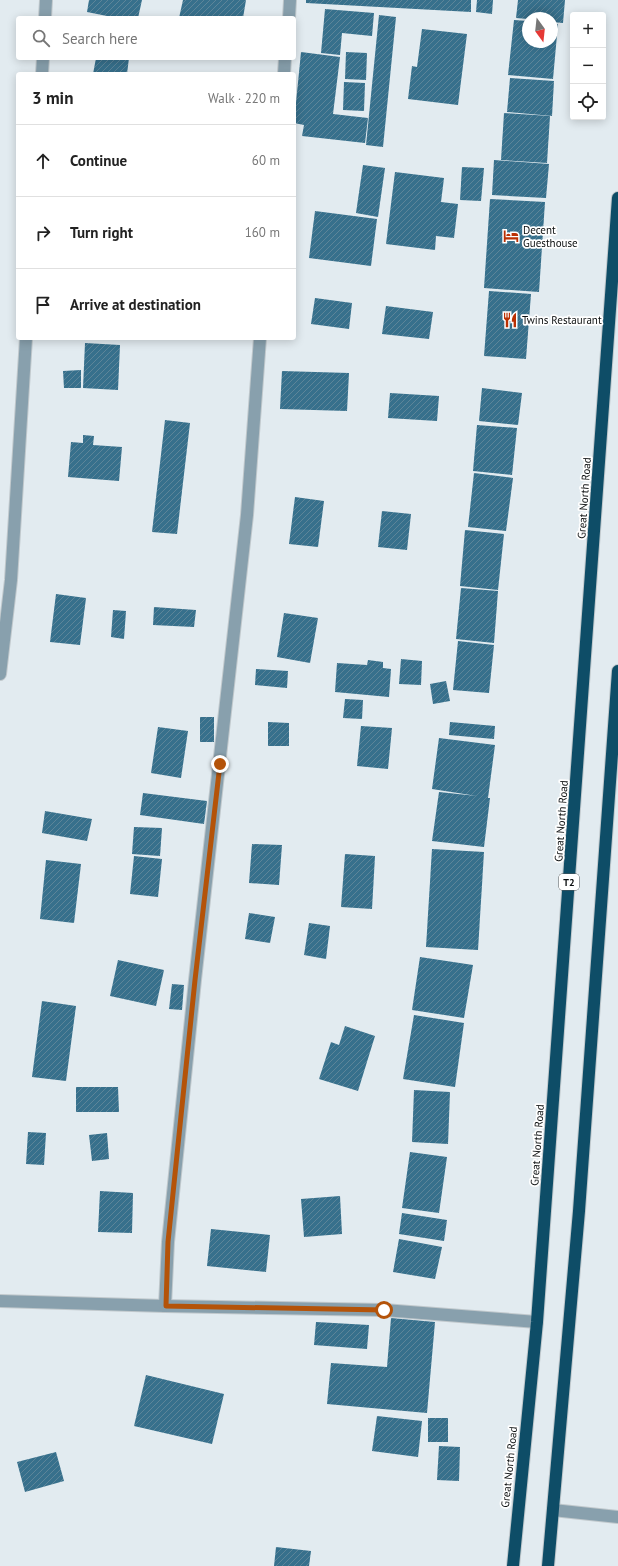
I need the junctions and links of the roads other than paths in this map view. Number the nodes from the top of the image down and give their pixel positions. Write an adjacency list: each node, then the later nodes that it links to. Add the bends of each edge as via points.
1 (46, 0): 3 (street)
2 (290, 0): 4 (street)
3 (45, 16)
4 (289, 16)
5 (43, 60): 7 (street)
6 (285, 60): 8 (street)
7 (42, 72)
8 (284, 72)
9 (618, 198): 16 (highway, Great North Road / T2)
10 (26, 340): 13 (street, via 11,580)
11 (260, 340): 15 (street, via 247,515 168,1242)
12 (618, 672): 17 (highway, via 579,1211)
13 (0, 674)
14 (0, 1301): 15 (street)
15 (166, 1306): 16 (street, via 384,1310)
16 (537, 1322): 19 (highway, Great North Road / T2)
17 (553, 1510): 18 (street); 20 (highway)
18 (618, 1517)
19 (512, 1566)
20 (548, 1566)

